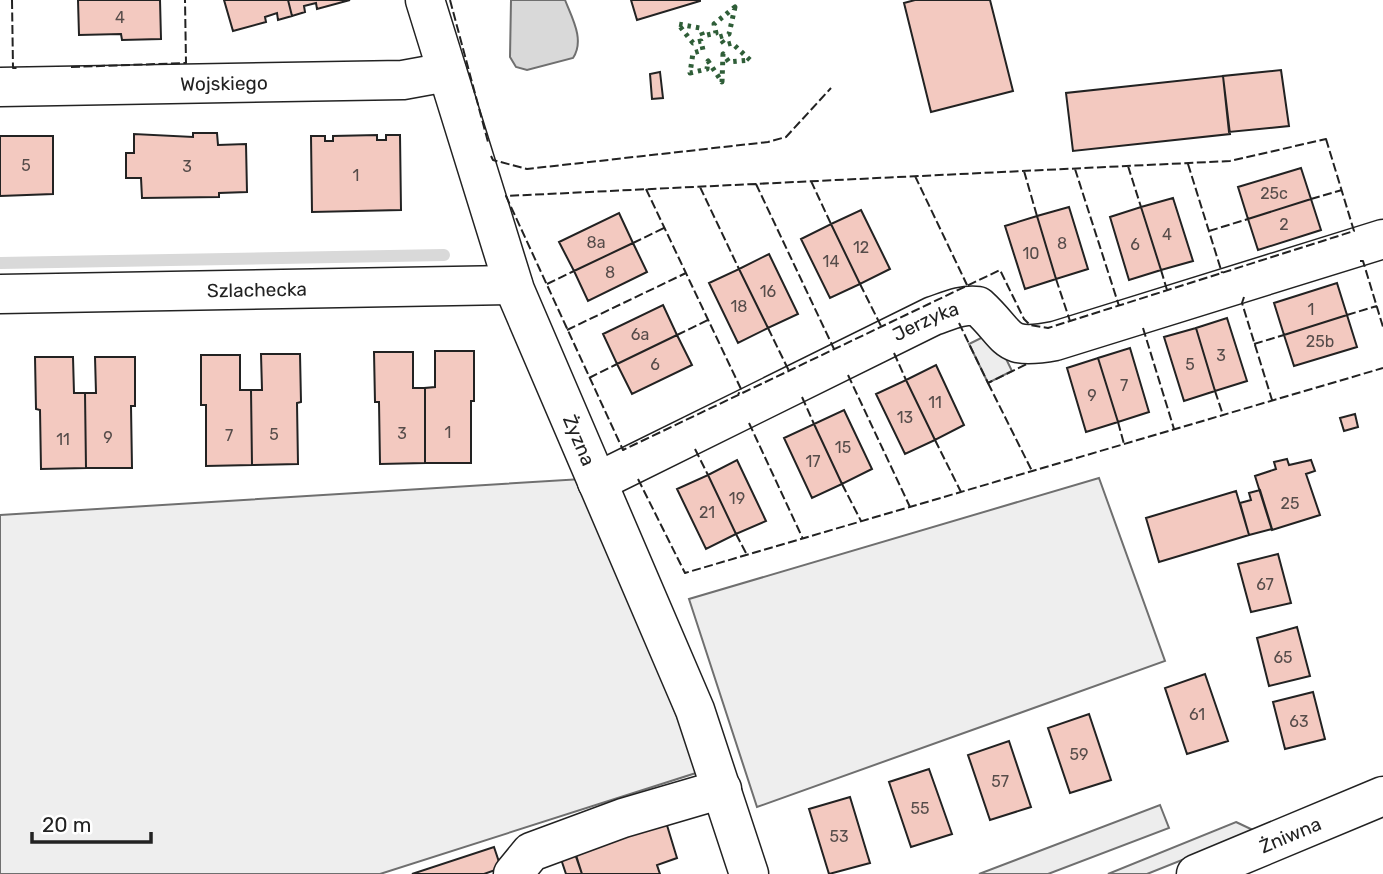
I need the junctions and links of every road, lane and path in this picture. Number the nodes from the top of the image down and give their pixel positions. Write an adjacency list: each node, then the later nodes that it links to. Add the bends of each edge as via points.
1 (425, 0): 2 (street, Żyzna)
2 (447, 72): 3 (street, Wojskiego, via 403,80); 5 (street, Żyzna)
3 (0, 87)
4 (1383, 239): 7 (street, Jerzyka, via 1031,345 1017,345 1006,337 978,306 953,309)
5 (513, 285): 6 (street, Szlachecka); 7 (street, Żyzna)
6 (0, 294)
7 (597, 482): 8 (street, Żyzna, via 695,710)
8 (722, 789): 10 (street, via 531,852); 11 (street, Żyzna)
9 (1383, 796): 12 (street, Żniwna)
10 (513, 874)
11 (749, 874)
12 (1196, 874)

